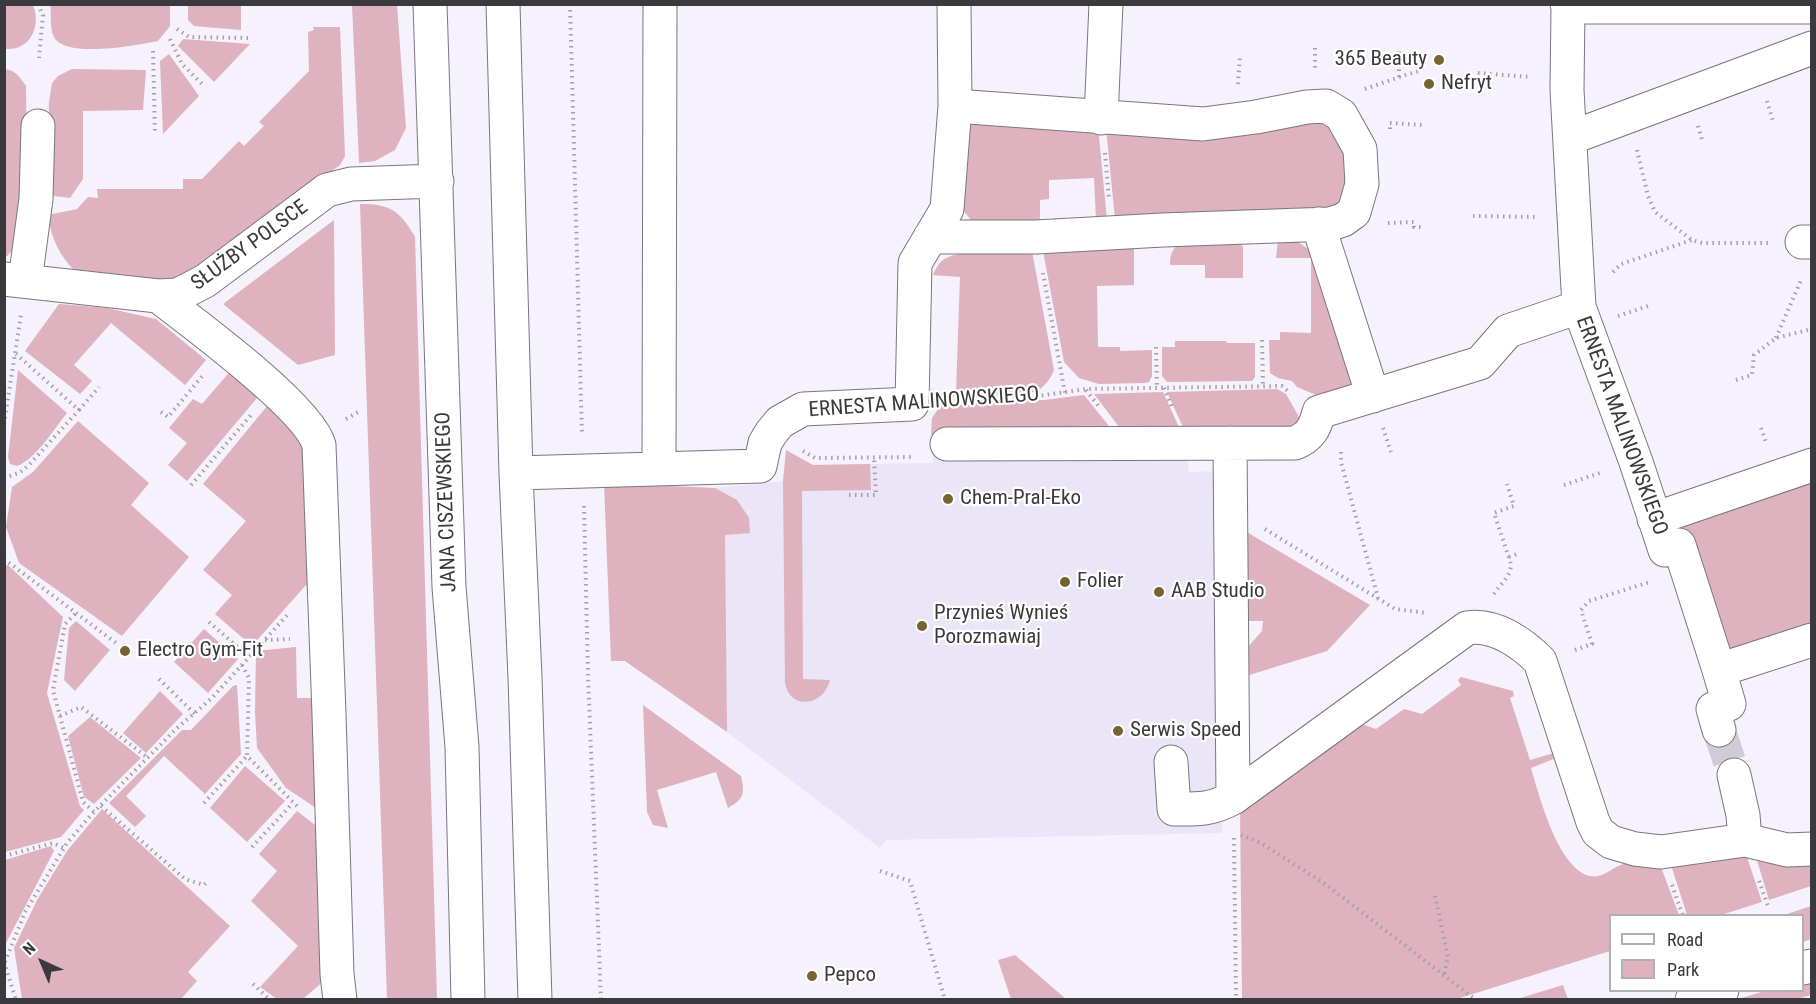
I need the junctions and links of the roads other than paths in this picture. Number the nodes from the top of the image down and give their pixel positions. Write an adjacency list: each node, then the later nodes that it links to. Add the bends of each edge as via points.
1 (430, 4): 13 (street, JANA CISZEWSKIEGO)
2 (503, 4): 24 (street)
3 (660, 4): 23 (street)
4 (954, 4): 9 (street)
5 (1106, 4): 10 (street)
6 (1568, 6): 7 (street); 12 (street)
7 (1812, 8)
8 (1812, 48): 12 (street)
9 (955, 106): 10 (street); 15 (street, via 946,209)
10 (1101, 118): 14 (street, via 1203,124 1326,106 1341,116 1360,149 1362,184 1354,212 1330,224)
11 (38, 126): 16 (street, via 36,199)
12 (1570, 138): 18 (street)
13 (437, 181): 17 (street, SŁUŻBY POLSCE, via 351,184 327,190 205,281 178,295); 36 (street, JANA CISZEWSKIEGO, via 449,587 462,747)
14 (1318, 224): 15 (street, via 1036,237); 19 (street, via 1339,285)
15 (930, 237): 23 (street, ERNESTA MALINOWSKIEGO, via 915,263 912,404 803,409 771,433 760,466)
16 (15, 280): 17 (street, SŁUŻBY POLSCE)
17 (158, 296): 35 (street, via 273,389 308,424 319,445)
18 (1579, 307): 19 (street, ERNESTA MALINOWSKIEGO, via 1508,332 1480,363); 25 (street, ERNESTA MALINOWSKIEGO)
19 (1356, 408): 20 (street, ERNESTA MALINOWSKIEGO, via 1316,425 1305,440 1295,443)
20 (1230, 443): 21 (street, ERNESTA MALINOWSKIEGO); 31 (street)
21 (947, 444)
22 (1812, 465): 25 (street)
23 (659, 468): 24 (street)
24 (516, 473): 37 (street)
25 (1654, 519): 27 (street, ERNESTA MALINOWSKIEGO, via 1665,550 1679,545)
26 (1812, 640): 27 (street)
27 (1719, 670): 28 (street, ERNESTA MALINOWSKIEGO, via 1729,704 1713,709)
28 (1719, 730)
29 (1172, 762): 31 (street, via 1174,810 1207,809)
30 (1734, 775): 32 (street)
31 (1233, 798): 32 (street, via 1480,629 1528,650 1540,661 1598,832 1611,842 1661,852)
32 (1745, 840): 33 (street, via 1787,850)
33 (1812, 849)
34 (1715, 992): 38 (street)
35 (340, 999)
36 (468, 999)
37 (535, 999)
38 (1692, 999)

